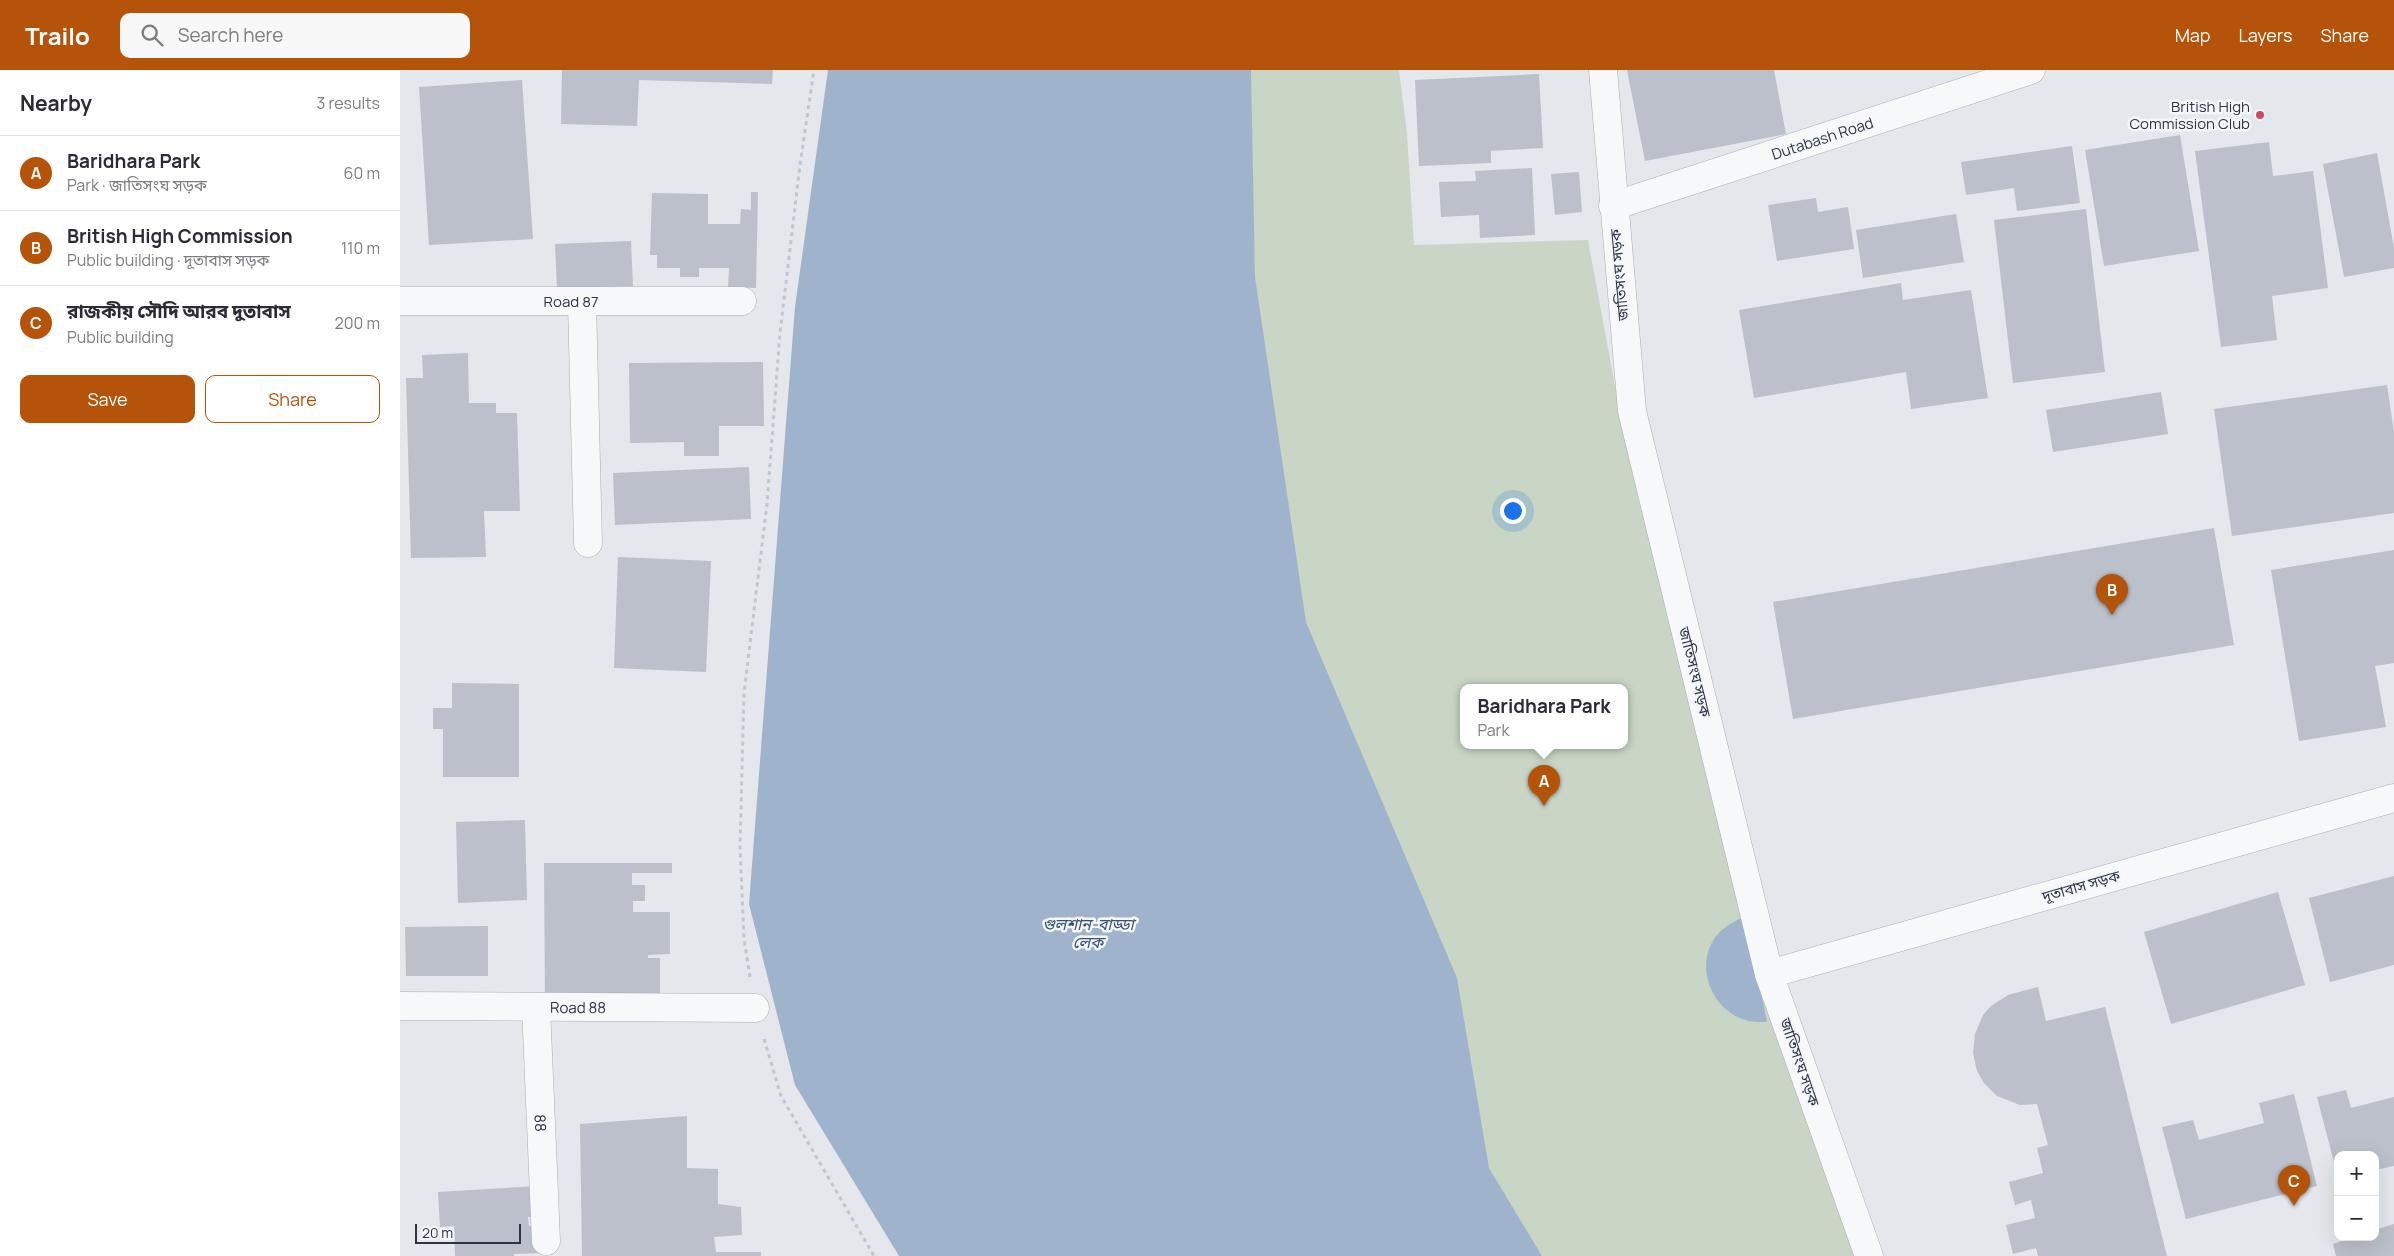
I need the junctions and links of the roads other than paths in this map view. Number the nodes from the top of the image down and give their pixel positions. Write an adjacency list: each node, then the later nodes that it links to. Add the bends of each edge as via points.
1 (1603, 70): 3 (street, জাতিসংঘ সড়ক)
2 (2030, 70): 3 (street, Dutabash Road)
3 (1613, 206): 9 (street, জাতিসংঘ সড়ক, via 1632,410)
4 (400, 301): 6 (street, Road 87)
5 (742, 302): 6 (street, Road 87)
6 (582, 303): 7 (street)
7 (588, 543)
8 (2394, 798): 9 (street, দূতাবাস সড়ক)
9 (1769, 974): 14 (street, জাতিসংঘ সড়ক)
10 (400, 1006): 11 (street, Road 88)
11 (536, 1006): 12 (street, Road 88); 13 (street, 88)
12 (755, 1008)
13 (546, 1241)
14 (1869, 1256)

